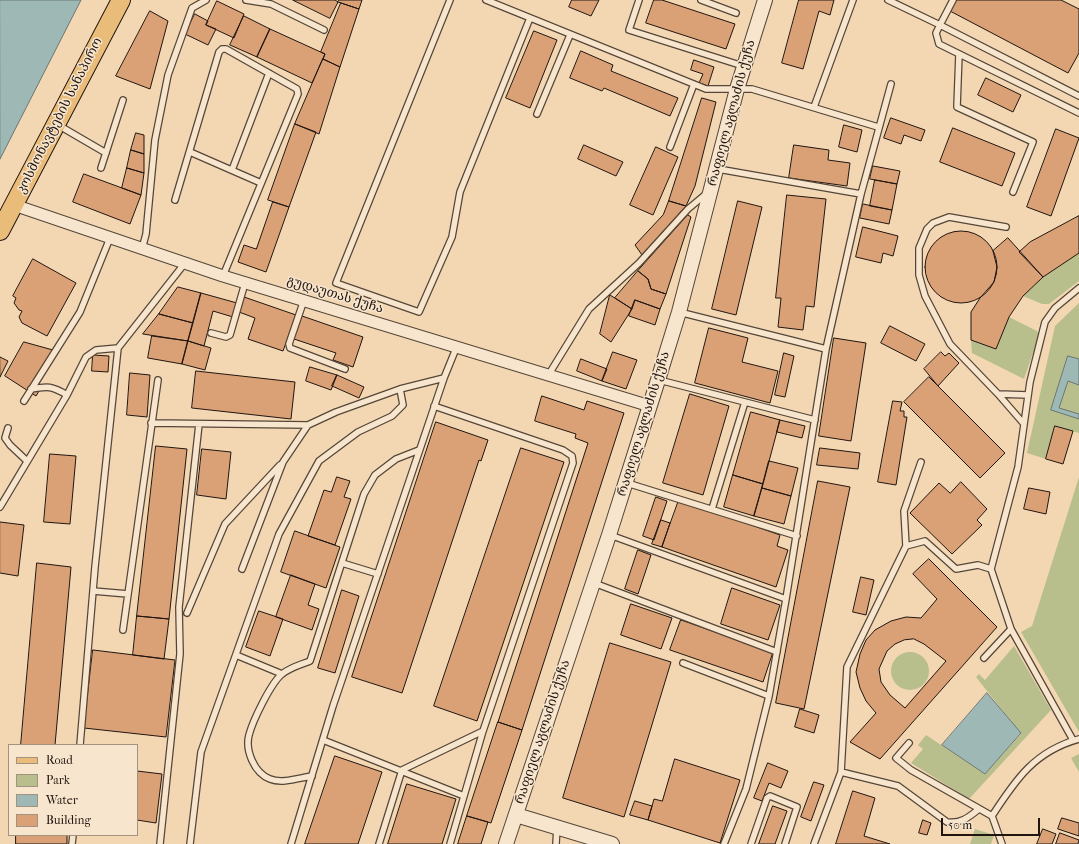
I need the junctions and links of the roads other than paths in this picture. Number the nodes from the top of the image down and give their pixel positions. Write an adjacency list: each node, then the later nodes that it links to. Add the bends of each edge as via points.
1 (121, 0): 28 (main road, კოსმონავტების სანაპირო)
2 (206, 0): 45 (lane, via 192,8 168,75 155,140 146,234)
3 (246, 0): 15 (lane, via 271,4)
4 (450, 0): 13 (lane, via 336,283 419,312 452,237 460,192)
5 (486, 0): 13 (lane)
6 (639, 0): 18 (lane, via 629,30)
7 (701, 0): 12 (lane)
8 (765, 0): 18 (street, რაფიელ აგლაძის ქუჩა)
9 (853, 0): 25 (lane)
10 (888, 0): 14 (lane)
11 (953, 0): 14 (lane)
12 (736, 13)
13 (530, 18): 16 (lane)
14 (940, 24): 17 (lane, via 936,33 939,44); 23 (lane)
15 (324, 30)
16 (570, 35): 20 (lane); 27 (lane)
17 (959, 54): 26 (lane); 38 (lane, via 957,107 1033,142)
18 (743, 66): 22 (street, რაფიელ აგლაძის ქუჩა)
19 (269, 73): 32 (lane, via 226,49 219,52); 35 (lane); 36 (lane, via 294,86 298,92)
20 (694, 84): 22 (lane, via 706,89); 30 (lane)
21 (891, 84): 29 (lane)
22 (737, 90): 25 (lane, via 752,89); 34 (street, რაფიელ აგლაძის ქუჩა)
23 (1079, 96)
24 (123, 100): 31 (lane)
25 (814, 107): 29 (lane)
26 (1079, 113)
27 (537, 114)
28 (56, 124): 31 (lane); 41 (main road, კოსმონავტების სანაპირო)
29 (878, 127): 39 (lane)
30 (670, 147)
31 (106, 152): 33 (lane)
32 (190, 152): 35 (lane); 40 (lane)
33 (101, 168)
34 (717, 169): 37 (street, რაფიელ აგლაძის ქუჩა); 39 (lane)
35 (232, 170): 36 (lane)
36 (261, 183): 47 (lane)
37 (711, 189): 51 (street, რაფიელ აგლაძის ქუჩა); 57 (lane, via 688,209 639,263 589,309)
38 (1013, 192)
39 (861, 194): 55 (lane)
40 (175, 200)
41 (14, 205): 43 (main road, კოსმონავტების სანაპირო); 44 (street, გუდაუთას ქუჩა)
42 (1006, 227): 63 (lane, via 949,217 933,223 927,229 919,248 919,275 925,296 950,344)
43 (0, 232)
44 (110, 238): 45 (street, გუდაუთას ქუჩა); 61 (lane, via 80,312)
45 (142, 249): 46 (street, გუდაუთას ქუჩა)
46 (185, 263): 47 (street, გუდაუთას ქუჩა); 54 (lane)
47 (223, 276): 48 (street, გუდაუთას ქუჩა)
48 (245, 283): 50 (street, გუდაუთას ქუჩა); 52 (lane, via 230,335 226,337)
49 (1079, 288): 65 (lane, via 1055,308 1045,322)
50 (304, 300): 53 (street, გუდაუთას ქუჩა); 56 (lane, via 289,346)
51 (679, 312): 55 (lane); 60 (street, რაფიელ აგლაძის ქუჩა)
52 (211, 333)
53 (457, 346): 57 (street, გუდაუთას ქუჩა); 58 (lane)
54 (118, 348): 64 (lane, via 90,353); 91 (lane)
55 (826, 348): 70 (lane)
56 (345, 369)
57 (549, 374): 69 (street, გუდაუთას ქუჩა)
58 (444, 378): 62 (lane); 68 (lane)
59 (158, 380): 71 (lane)
60 (658, 380): 67 (lane); 69 (street, რაფიელ აგლაძის ქუჩა)
61 (31, 389): 64 (lane, via 54,387); 66 (lane)
62 (400, 389): 74 (lane); 98 (lane, via 403,405 392,416 358,432 319,461 279,534)
63 (998, 394): 65 (lane); 73 (lane)
64 (67, 395): 77 (lane)
65 (1028, 396): 73 (lane)
66 (24, 401)
67 (745, 402): 70 (lane); 82 (lane)
68 (434, 406): 76 (lane); 103 (lane, via 563,450 572,456 572,463)
69 (650, 406): 80 (street, რაფიელ აგლაძის ქუჩა)
70 (815, 420): 84 (lane)
71 (151, 423): 72 (lane); 92 (lane)
72 (199, 424): 74 (lane); 116 (lane, via 179,607 180,654)
73 (1024, 424): 88 (lane, via 1018,467)
74 (308, 425): 78 (lane)
75 (8, 428): 77 (lane, via 5,438)
76 (419, 450): 86 (lane, via 396,459 374,475 364,494); 89 (lane)
77 (27, 461): 81 (lane)
78 (283, 462): 87 (lane); 94 (lane, via 225,524)
79 (921, 462): 85 (lane, via 904,512)
80 (626, 482): 82 (lane); 83 (street, რაფიელ აგლაძის ქუჩა)
81 (0, 507)
82 (712, 509): 84 (lane)
83 (609, 535): 90 (street, რაფიელ აგლაძის ქუჩა); 93 (lane)
84 (796, 536): 93 (lane)
85 (906, 546): 88 (lane, via 925,541 956,569 978,565); 109 (lane, via 847,667)
86 (342, 563): 89 (lane); 101 (lane, via 310,661)
87 (242, 569)
88 (991, 569): 95 (lane)
89 (378, 574): 105 (lane)
90 (593, 583): 97 (lane); 113 (street, რაფიელ აგლაძის ქუჩა)
91 (93, 591): 92 (lane); 107 (lane)
92 (128, 594): 96 (lane)
93 (786, 599): 97 (lane)
94 (187, 613)
95 (1011, 629): 99 (lane); 104 (lane)
96 (123, 630)
97 (777, 652): 102 (lane)
98 (236, 655): 101 (lane); 117 (lane, via 201,752)
99 (984, 658)
100 (683, 664): 102 (lane)
101 (282, 674): 110 (lane, via 265,699 252,728 249,735 249,751 260,772 269,779 279,781)
102 (769, 696): 124 (lane, via 746,789)
103 (483, 730): 108 (lane); 111 (lane)
104 (1076, 739): 114 (lane, via 1058,745 1032,763)
105 (323, 740): 108 (lane); 110 (lane)
106 (909, 743): 112 (lane, via 896,758 911,770)
107 (80, 744)
108 (402, 770): 111 (lane); 119 (lane)
109 (841, 772): 112 (lane, via 898,786 947,822 956,823); 127 (lane)
110 (312, 776): 118 (lane)
111 (464, 796): 120 (lane)
112 (979, 809): 114 (lane)
113 (516, 814): 115 (street); 121 (street, რაფიელ აგლაძის ქუჩა)
114 (992, 816): 128 (lane)
115 (557, 827): 122 (lane); 123 (street)
116 (160, 844)
117 (190, 844)
118 (292, 844)
119 (378, 844)
120 (450, 844)
121 (506, 844)
122 (556, 844)
123 (612, 844)
124 (724, 844)
125 (751, 844): 126 (lane, via 767,798 770,796 797,806 798,810)
126 (785, 844)
127 (814, 844)
128 (1002, 844)

